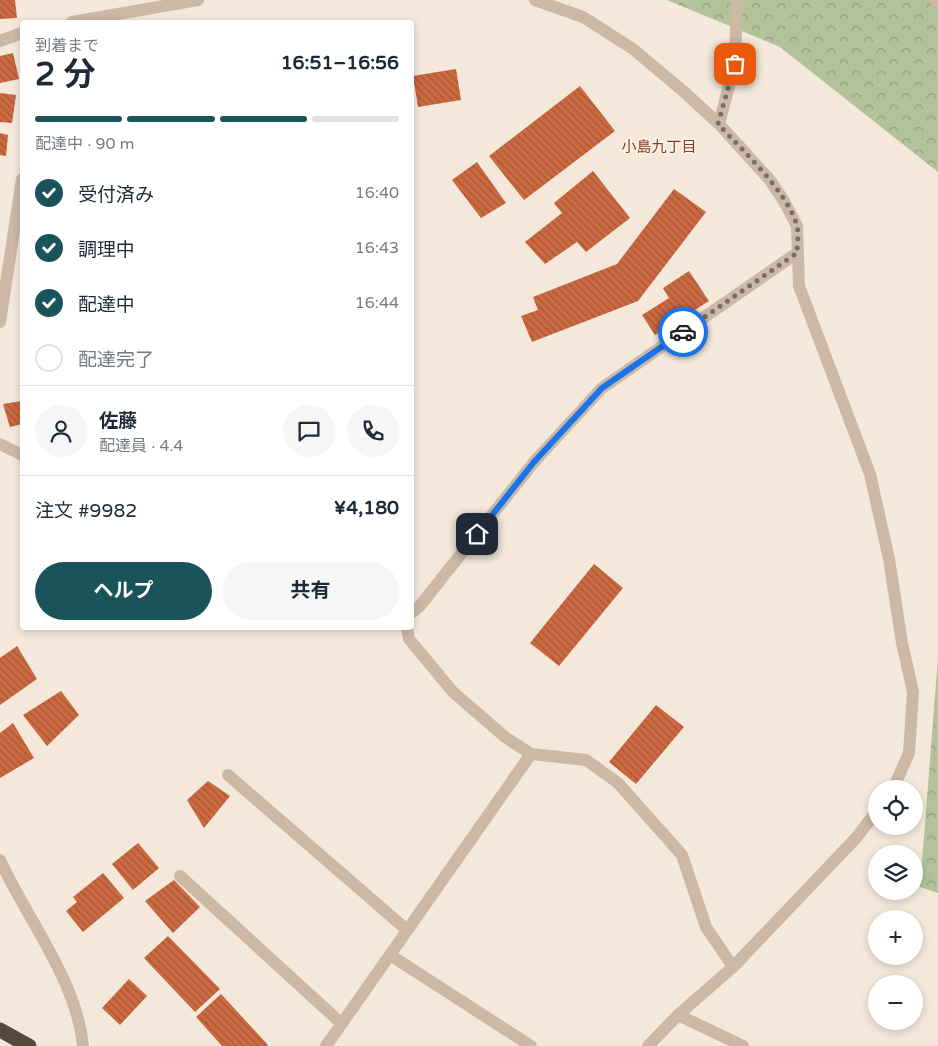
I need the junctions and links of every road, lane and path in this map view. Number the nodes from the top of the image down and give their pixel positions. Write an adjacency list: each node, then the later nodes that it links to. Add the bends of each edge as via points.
1 (198, 0): 4 (street)
2 (535, 0): 7 (street, via 583,17 633,49)
3 (737, 0): 7 (street, via 735,64)
4 (83, 20)
5 (20, 34): 6 (street)
6 (0, 41)
7 (718, 124): 9 (street, via 769,179 784,201 797,226)
8 (20, 192): 10 (street)
9 (797, 253): 13 (street, via 602,388 534,462); 17 (street, via 799,286 870,474 889,559 913,692 909,753)
10 (0, 322)
11 (0, 444): 12 (street)
12 (20, 454)
13 (414, 611)
14 (407, 630): 15 (street, via 409,639 453,692 505,737)
15 (531, 754): 21 (street); 23 (street, via 586,760 618,783 682,855 706,927)
16 (228, 775): 21 (street)
17 (897, 780)
18 (868, 822): 23 (street)
19 (0, 860): 28 (street, via 15,894 68,988 81,1027)
20 (180, 876): 25 (street)
21 (407, 930): 22 (street)
22 (390, 955): 25 (street); 30 (street)
23 (733, 967): 24 (street)
24 (678, 1015): 31 (street); 32 (street)
25 (342, 1024): 29 (street)
26 (0, 1030): 27 (highway)
27 (29, 1046)
28 (83, 1046)
29 (326, 1046)
30 (531, 1046)
31 (648, 1046)
32 (743, 1046)

